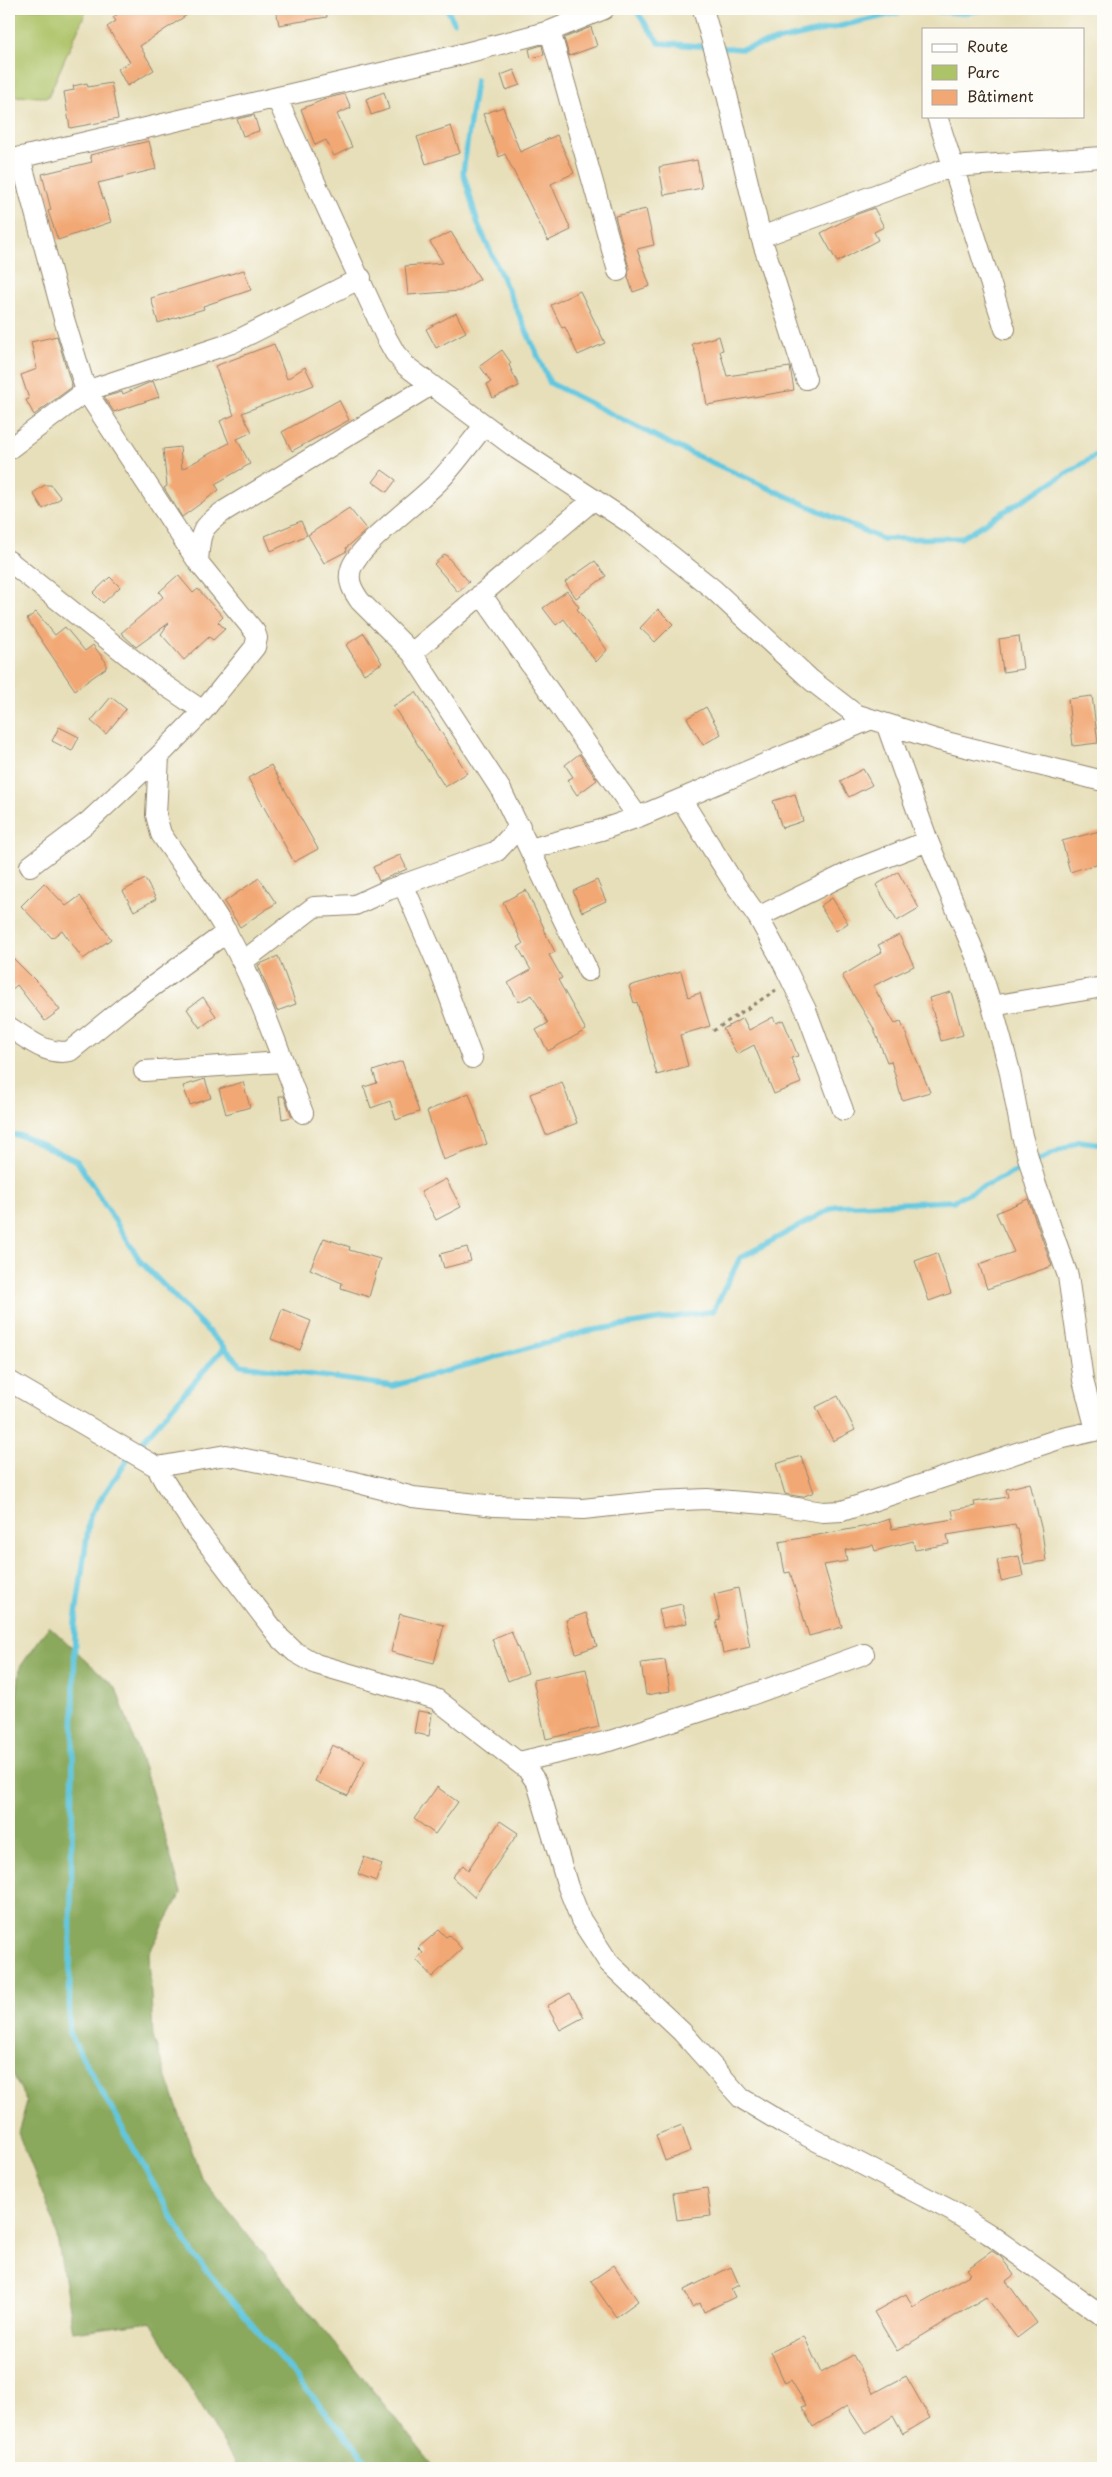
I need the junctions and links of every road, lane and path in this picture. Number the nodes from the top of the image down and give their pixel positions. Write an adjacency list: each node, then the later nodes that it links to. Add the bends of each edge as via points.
1 (604, 9): 3 (street)
2 (703, 9): 9 (street)
3 (550, 31): 4 (street); 10 (street)
4 (277, 99): 7 (street); 11 (street)
5 (937, 118): 8 (street)
6 (1103, 157): 8 (street)
7 (14, 158): 15 (street)
8 (951, 167): 9 (street); 12 (street)
9 (761, 237): 13 (street)
10 (618, 271)
11 (361, 278): 14 (street, via 395,353); 15 (street, via 232,344)
12 (1005, 329)
13 (806, 378)
14 (431, 385): 16 (street); 20 (street, via 206,524 199,540)
15 (86, 391): 17 (street); 20 (street)
16 (484, 426): 18 (street); 22 (street, via 441,479 368,544 351,568 351,584 360,601)
17 (9, 449)
18 (594, 499): 21 (street); 24 (street, via 630,523 713,589 812,680 855,714)
19 (9, 561): 23 (street, via 166,686)
20 (198, 562): 23 (street, via 257,638 255,648)
21 (480, 594): 22 (street); 28 (street)
22 (412, 653): 29 (street, via 501,790)
23 (203, 711): 25 (street)
24 (878, 723): 26 (street); 27 (street); 30 (street)
25 (159, 756): 32 (street, via 88,822); 35 (street, via 156,815 161,834)
26 (1100, 777)
27 (681, 799): 28 (street); 34 (street)
28 (638, 817): 31 (street)
29 (520, 826): 31 (street); 33 (street, via 498,851)
30 (928, 840): 34 (street, via 854,870); 40 (street, via 977,959)
31 (530, 849): 37 (street)
32 (30, 866)
33 (403, 884): 36 (street, via 355,905 314,907); 43 (street)
34 (758, 917): 38 (street)
35 (227, 932): 36 (street); 41 (street, via 70,1051 50,1050)
36 (242, 962): 44 (street, via 271,1027)
37 (588, 971)
38 (791, 980): 42 (path); 46 (street, via 806,1010)
39 (1103, 987): 40 (street)
40 (992, 1006): 49 (street, via 1009,1068 1022,1136 1068,1276 1083,1380)
41 (9, 1027)
42 (713, 1031)
43 (472, 1058)
44 (282, 1062): 45 (street); 47 (street)
45 (144, 1071)
46 (842, 1110)
47 (303, 1113)
48 (9, 1381): 50 (street)
49 (1100, 1429): 50 (street, via 1059,1439 842,1511 829,1512 707,1498 583,1509 495,1506 412,1497 226,1455)
50 (157, 1467): 52 (street, via 163,1482 192,1523 280,1638 295,1652 331,1669 436,1699)
51 (864, 1654): 52 (street, via 613,1740)
52 (519, 1762): 53 (street, via 537,1783 581,1920 609,1963 682,2032 741,2098 989,2234)
53 (1103, 2316)

